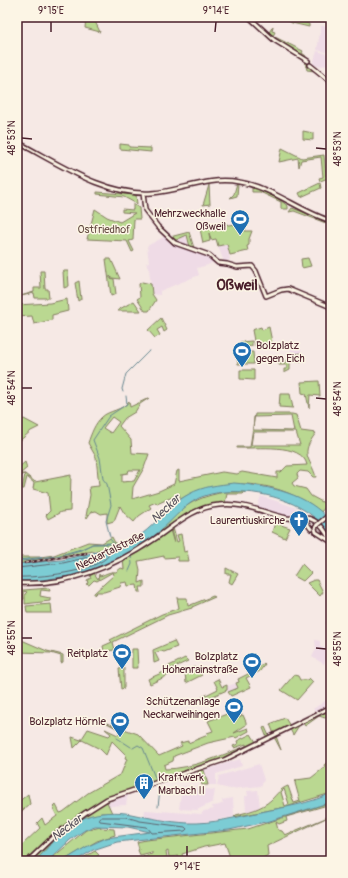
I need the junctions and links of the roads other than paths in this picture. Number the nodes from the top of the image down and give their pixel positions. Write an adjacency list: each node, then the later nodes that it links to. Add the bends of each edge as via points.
1 (249, 17): 2 (main road, via 274,40 309,63)
2 (331, 82)
3 (17, 142): 4 (main road, via 107,186)
4 (140, 194): 5 (main road, via 167,191 208,181 234,181 260,188); 6 (main road, via 148,214 174,241 209,254 219,264 252,267 266,296 288,289)
5 (331, 221)
6 (331, 307)
7 (330, 514): 13 (main road, bridge, via 316,526)
8 (304, 518): 9 (main road); 10 (main road); 11 (main road, via 314,520)
9 (294, 519): 10 (main road); 16 (main road, Neckartalstraße, via 250,507 226,504 210,506 193,513 139,549 85,576 62,581)
10 (303, 523): 12 (main road)
11 (321, 527): 13 (main road, via 322,532); 14 (main road); 15 (main road)
12 (310, 529)
13 (319, 534): 14 (main road)
14 (324, 537): 15 (main road)
15 (331, 543)
16 (17, 583)
17 (331, 707): 18 (main road, via 224,760 121,793 98,804 48,841)
18 (28, 861)

